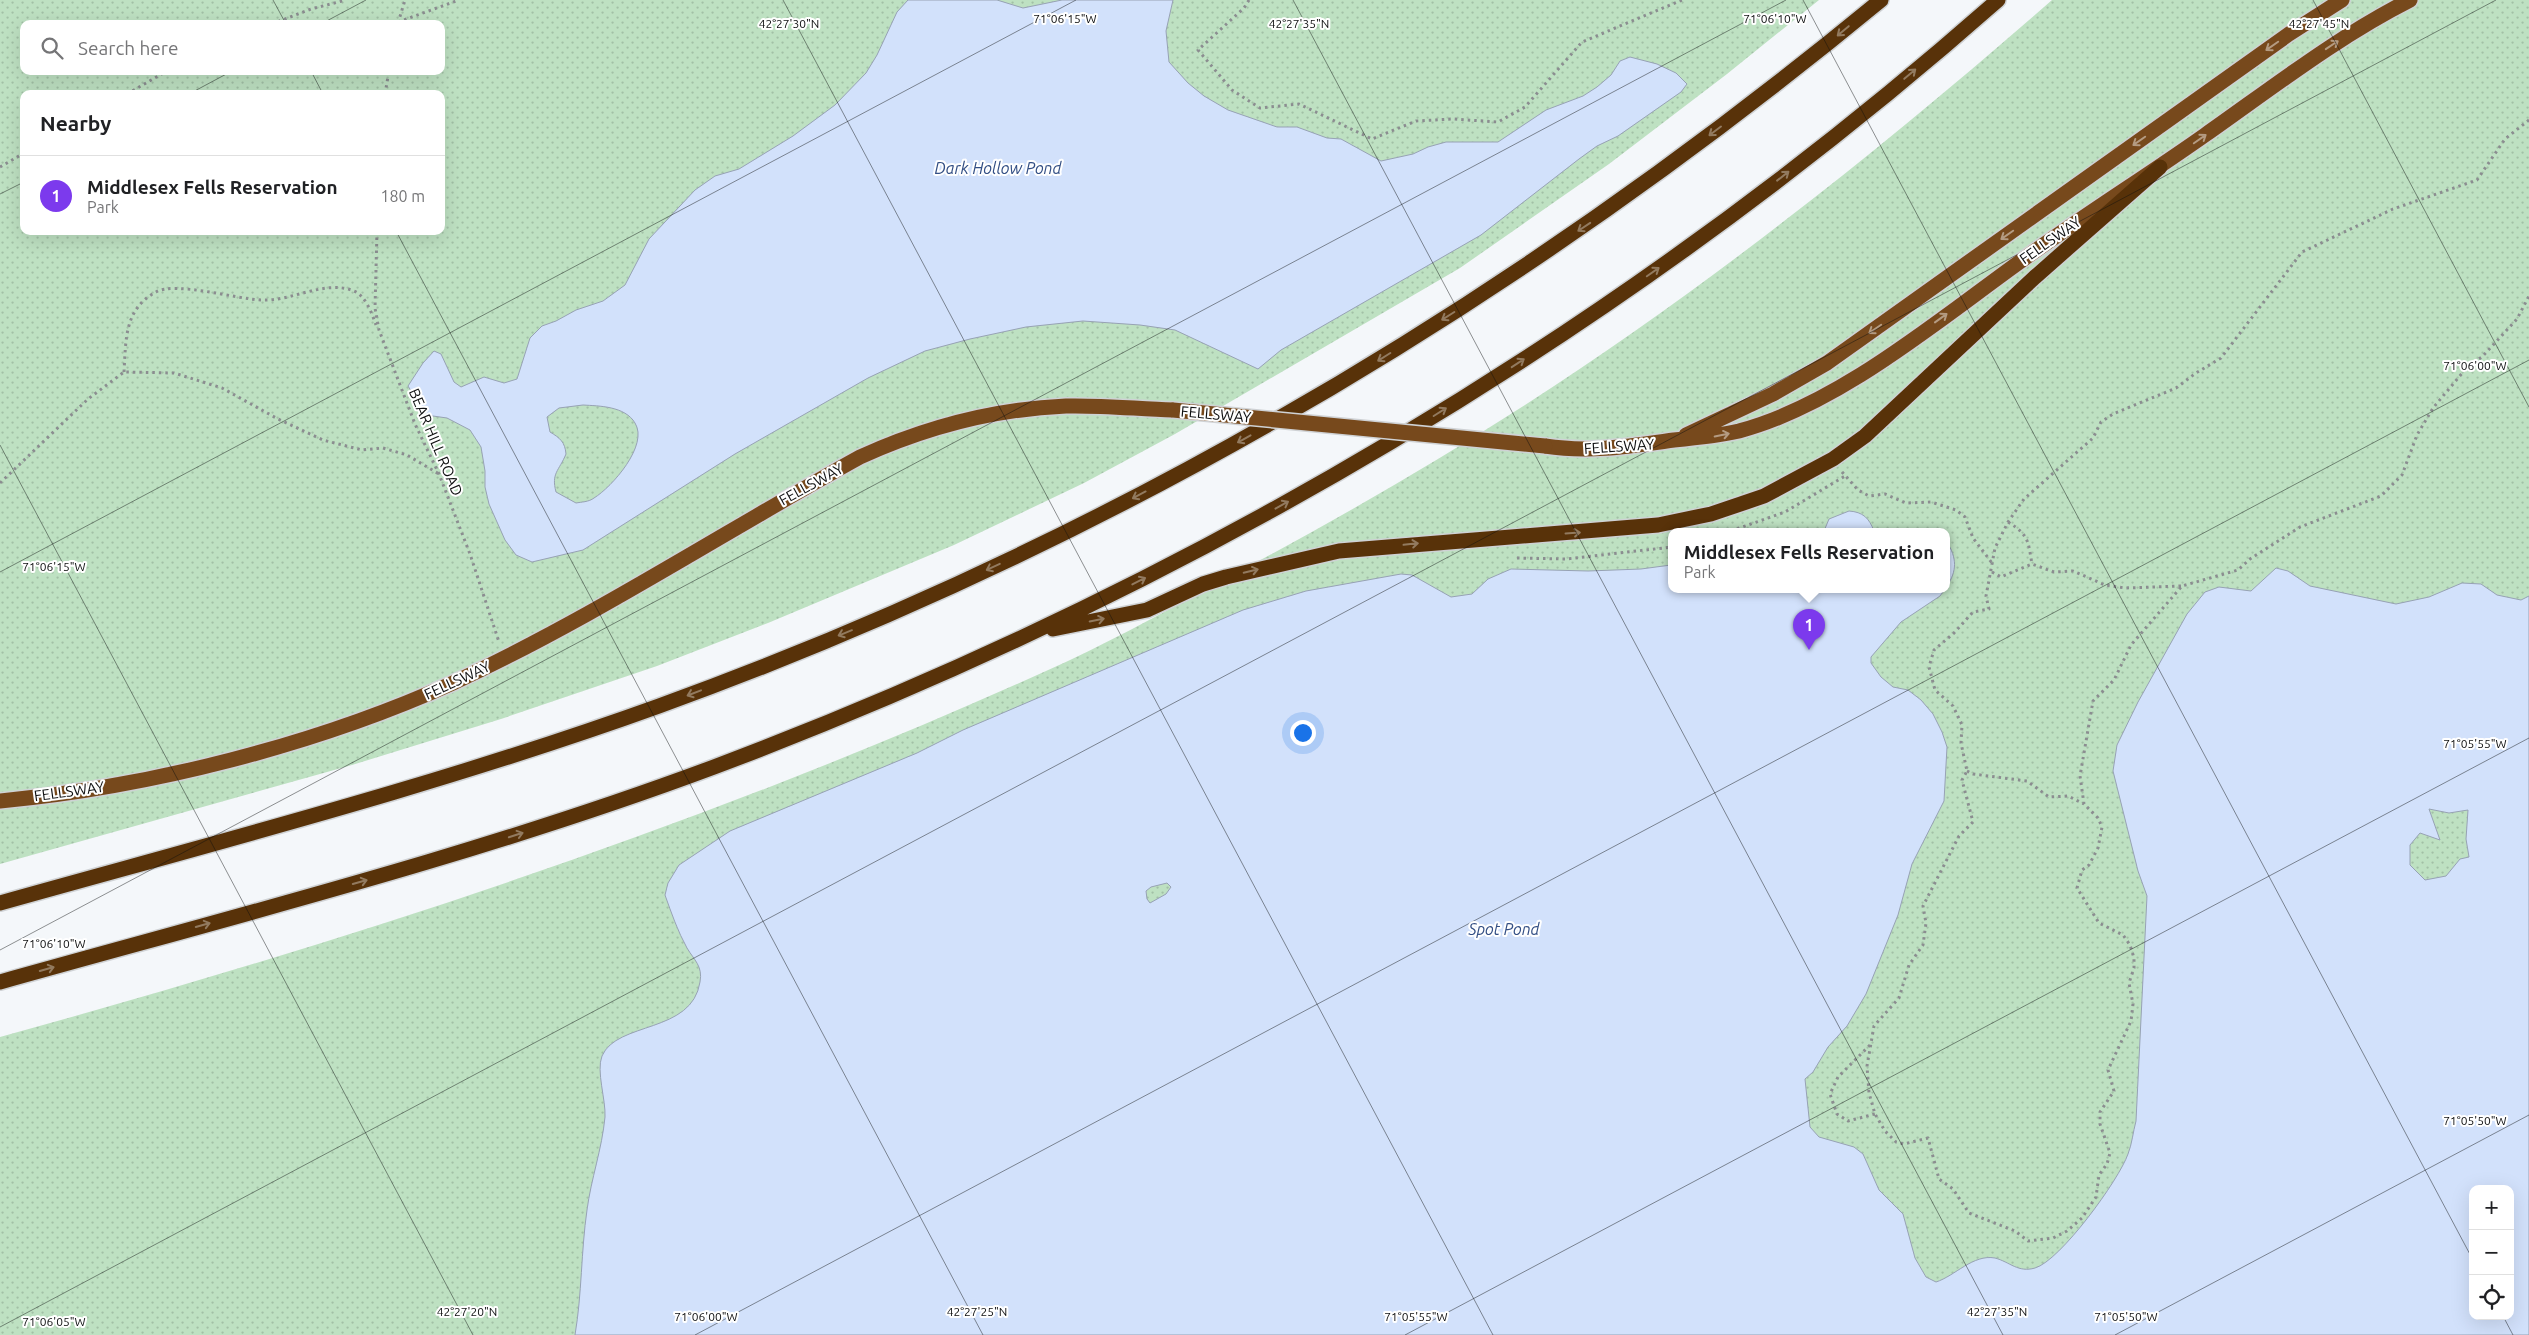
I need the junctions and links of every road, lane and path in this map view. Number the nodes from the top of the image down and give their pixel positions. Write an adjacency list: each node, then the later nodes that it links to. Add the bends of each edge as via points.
1 (346, 0): 10 (path)
2 (405, 0): 11 (path)
3 (459, 0): 12 (path)
4 (1249, 0): 5 (path, via 1198,50 1232,90 1260,108 1299,104 1372,139 1416,121 1498,122 1525,107 1582,42)
5 (1682, 0)
6 (1881, 0): 43 (highway, one-way to 43, via 1667,168 1485,293 1245,439 1048,541 863,626 596,728 402,790)
7 (1998, 0): 38 (highway, one-way to 7, via 1291,500 1537,351 1770,186 1876,103)
8 (2342, 0): 25 (main road, FELLSWAY, one-way to 25, via 2266,50 1826,363 1773,394)
9 (2410, 0): 20 (main road, FELLSWAY, one-way to 9, via 2331,46)
10 (282, 20)
11 (399, 20)
12 (406, 20)
13 (160, 75): 15 (path)
14 (388, 75): 16 (path)
15 (134, 90)
16 (386, 90)
17 (2529, 120): 30 (path, via 2505,139 2477,180 2393,209 2302,252 2221,358 2176,388 2101,422 2093,438 2024,499)
18 (20, 155): 19 (path)
19 (0, 167)
20 (2160, 167): 25 (main road, FELLSWAY, one-way to 20, via 1740,430 1784,415 1841,387 2077,221); 26 (highway, via 2035,277 1899,406)
21 (377, 235): 23 (path, BEAR HILL ROAD, via 375,308)
22 (2529, 296): 37 (path, via 2517,319 2482,357 2469,365 2433,408 2417,435 2402,475 2382,496 2300,527 2250,558 2238,570)
23 (379, 330): 24 (path, via 367,303 355,291 331,287 291,298 262,300 178,288 157,291 136,307 127,325); 27 (path, BEAR HILL ROAD, via 415,424)
24 (124, 372): 27 (path, via 174,373 222,388 323,440 362,450 384,448 408,455); 29 (path, via 88,399)
25 (1674, 440): 39 (main road, FELLSWAY, bridge, via 1608,449 1571,449 1173,410 1068,406 1023,409 918,433 860,457)
26 (1833, 459): 28 (path); 38 (highway, one-way to 26, via 1147,610 1203,584 1339,551 1615,530 1692,519 1764,496)
27 (439, 474): 39 (path, BEAR HILL ROAD)
28 (1845, 476): 31 (path, via 1785,512); 34 (path, via 1869,496 1885,494 1906,503 1931,502 1956,510 1965,517 1973,538)
29 (0, 483)
30 (2008, 522): 34 (path, via 1995,548); 35 (path, via 2023,531)
31 (1740, 528)
32 (1668, 547): 33 (path, via 1566,559)
33 (1517, 558)
34 (1993, 564): 36 (path)
35 (2032, 564): 36 (path, via 2001,577); 37 (path, via 2054,572 2073,571 2105,586)
36 (1992, 572): 40 (path, via 1986,596 1989,609 1973,612 1934,650 1929,667 1935,690 1953,706 1962,725 1961,743)
37 (2182, 586): 42 (path, via 2131,645 2114,680 2093,701 2080,776)
38 (1032, 633): 44 (highway, one-way to 38, via 414,866 577,816 712,768 843,716)
39 (505, 657): 41 (main road, FELLSWAY, via 384,711 276,747 162,777)
40 (1967, 770): 42 (path, via 1973,774 2027,781 2049,797 2068,796); 45 (path, via 1962,780 1973,822 1959,836 1923,906 1926,923 1923,945 1909,965 1899,998 1874,1026)
41 (0, 801)
42 (2084, 804): 46 (path, via 2102,827 2098,848 2089,865 2082,870 2077,888 2100,923 2123,935 2130,945 2134,968 2129,983 2133,1004 2131,1021 2108,1070 2114,1091 2100,1112 2100,1124 2110,1153 2099,1175 2096,1198 2082,1218 2067,1231 2053,1238 2028,1242 2014,1231 1970,1213 1953,1189 1939,1179 1928,1138 1904,1144 1896,1142)
43 (0, 903)
44 (0, 982)
45 (1871, 1044): 46 (path, via 1867,1066); 46 (path, via 1838,1077 1830,1094 1837,1114 1848,1121)
46 (1875, 1114)

